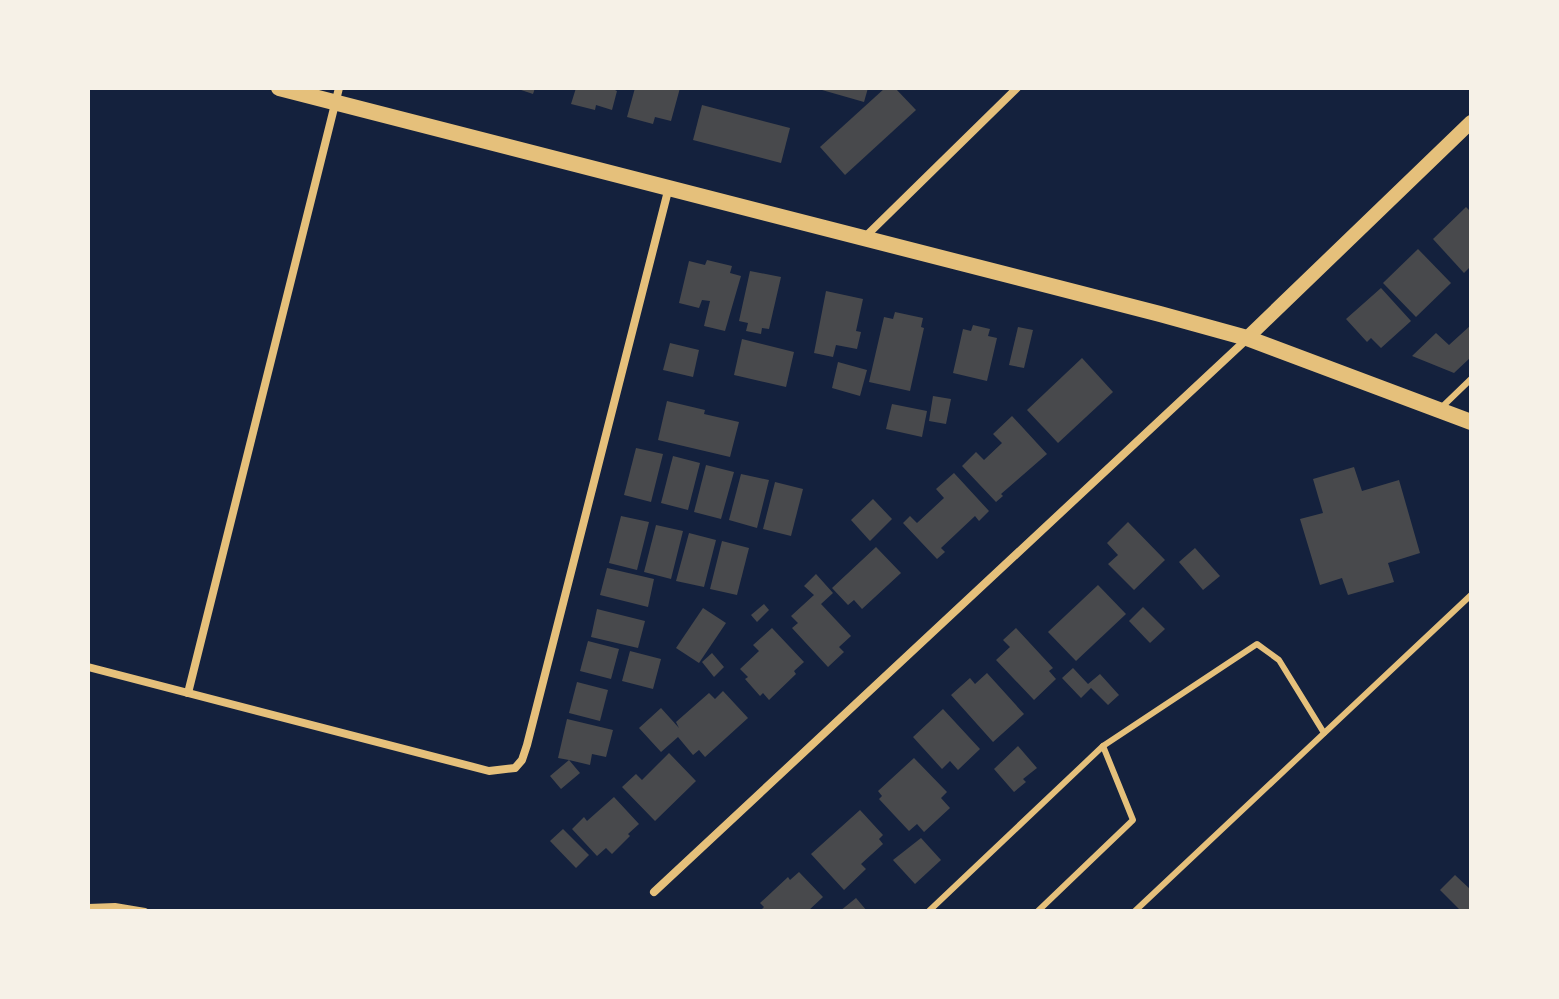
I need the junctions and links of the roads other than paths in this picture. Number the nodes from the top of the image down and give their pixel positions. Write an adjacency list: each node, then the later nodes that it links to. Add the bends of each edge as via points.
1 (279, 88): 3 (main road)
2 (1017, 88): 6 (street)
3 (338, 95): 5 (main road); 13 (street)
4 (1471, 122): 7 (street)
5 (669, 187): 6 (main road); 13 (street, via 527,745 515,768 489,771)
6 (865, 237): 7 (main road)
7 (1247, 338): 9 (main road); 16 (street)
8 (1471, 379): 9 (lane)
9 (1439, 410): 10 (main road)
10 (1471, 422)
11 (1471, 595): 14 (lane)
12 (88, 667): 13 (street)
13 (188, 693)
14 (1324, 733): 15 (lane, via 1279,660 1257,644); 21 (lane)
15 (1103, 746): 19 (lane); 20 (lane, via 1133,820)
16 (654, 892)
17 (88, 906): 18 (lane)
18 (145, 911)
19 (929, 911)
20 (1038, 911)
21 (1135, 911)

